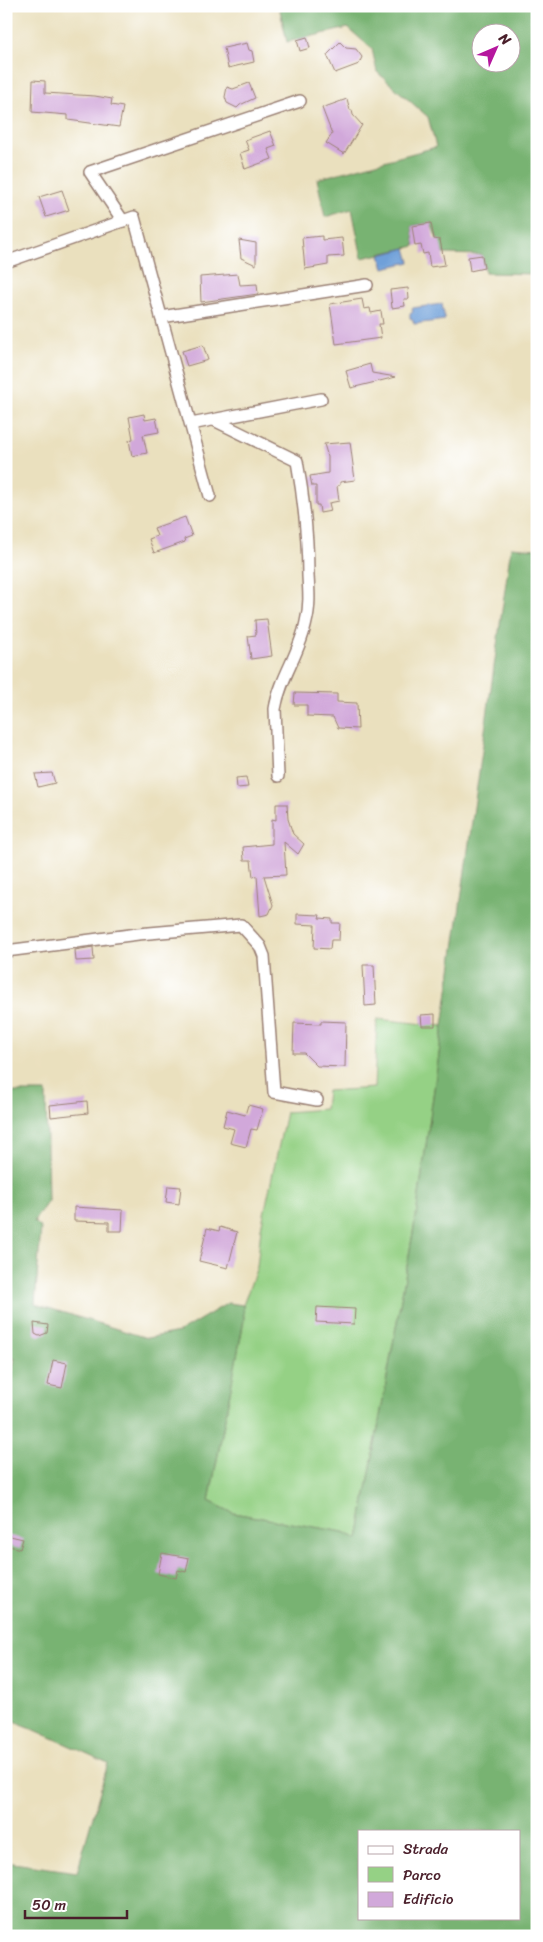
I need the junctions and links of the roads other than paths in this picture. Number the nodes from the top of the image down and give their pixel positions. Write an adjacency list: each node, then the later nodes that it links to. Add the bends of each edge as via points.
1 (300, 101): 2 (street, via 90,172)
2 (123, 221): 3 (street); 5 (street, via 134,217)
3 (6, 262)
4 (368, 285): 5 (street)
5 (161, 317): 8 (street)
6 (322, 399): 7 (street)
7 (214, 420): 8 (street); 10 (street, via 297,461 308,537 308,609 303,636 276,699)
8 (191, 424): 9 (street)
9 (210, 496)
10 (278, 776)
11 (6, 951): 12 (street, via 242,925 260,946 264,956 274,1092)
12 (317, 1100)

